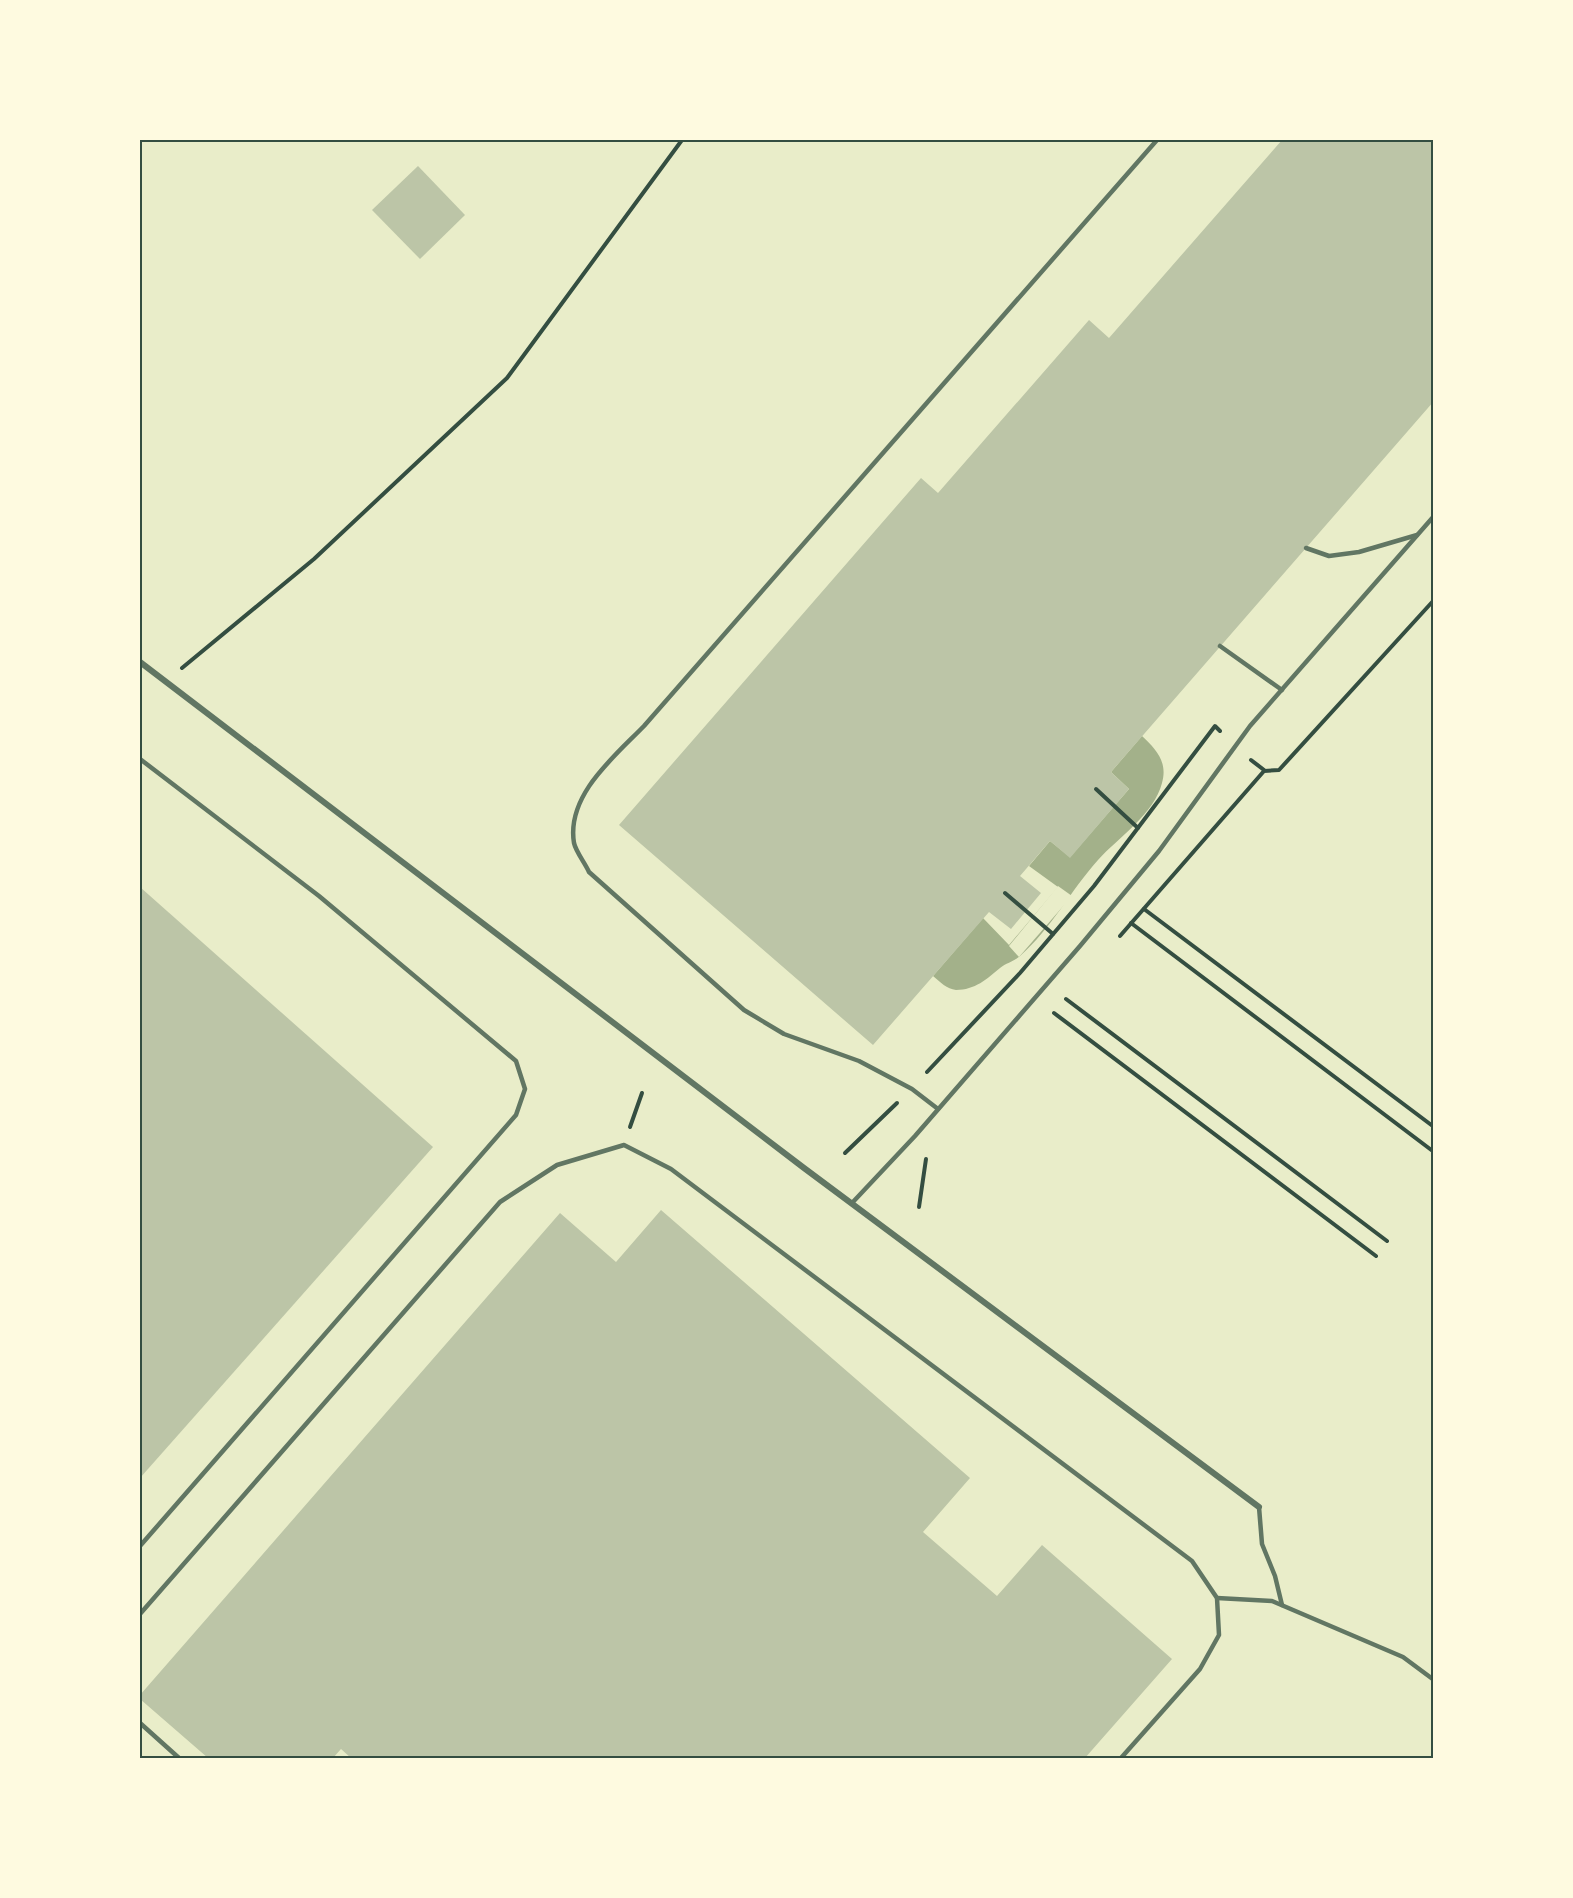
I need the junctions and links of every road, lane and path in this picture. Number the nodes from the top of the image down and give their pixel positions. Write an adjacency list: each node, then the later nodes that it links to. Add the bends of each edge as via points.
1 (682, 140): 9 (path, via 507,378 314,559)
2 (1157, 140): 28 (lane, via 589,784 576,817 574,843 589,872 744,1010 784,1034 859,1061)
3 (1434, 516): 4 (lane)
4 (1417, 536): 5 (lane, via 1329,556); 10 (lane)
5 (1306, 548)
6 (1434, 600): 14 (path, via 1279,770)
7 (1220, 646): 10 (lane)
8 (140, 662): 9 (street)
9 (165, 682): 36 (street)
10 (1281, 690): 19 (lane)
11 (1221, 732): 16 (path, via 1215,726)
12 (140, 759): 41 (lane, via 318,896 516,1061 525,1089 516,1115)
13 (1251, 759): 14 (path)
14 (1264, 771): 20 (path)
15 (1096, 789): 16 (path)
16 (1136, 826): 17 (path)
17 (1094, 886): 19 (path); 22 (path)
18 (1005, 893): 22 (path)
19 (1114, 906): 21 (path); 30 (lane)
20 (1144, 909): 21 (path); 31 (path)
21 (1132, 923): 23 (path); 33 (path)
22 (1053, 934): 28 (path)
23 (1119, 938)
24 (1072, 991): 25 (path)
25 (1066, 999): 26 (path); 38 (path)
26 (1054, 1013): 27 (path); 39 (path)
27 (1046, 1022)
28 (912, 1089): 30 (lane); 34 (path)
29 (642, 1093): 32 (path)
30 (938, 1109): 36 (lane)
31 (1434, 1127)
32 (624, 1144): 42 (lane, via 681,1176 1192,1561); 44 (lane, via 557,1165 500,1202)
33 (1434, 1152)
34 (845, 1153)
35 (931, 1154): 37 (path, via 924,1162)
36 (852, 1203): 40 (street)
37 (919, 1207)
38 (1387, 1241)
39 (1376, 1256)
40 (1259, 1507): 43 (lane, via 1262,1544)
41 (140, 1546)
42 (1217, 1598): 43 (lane); 48 (lane, via 1220,1635 1200,1669)
43 (1282, 1605): 45 (lane, via 1403,1657)
44 (140, 1614)
45 (1434, 1680)
46 (140, 1723): 47 (lane)
47 (179, 1758)
48 (1121, 1758)

